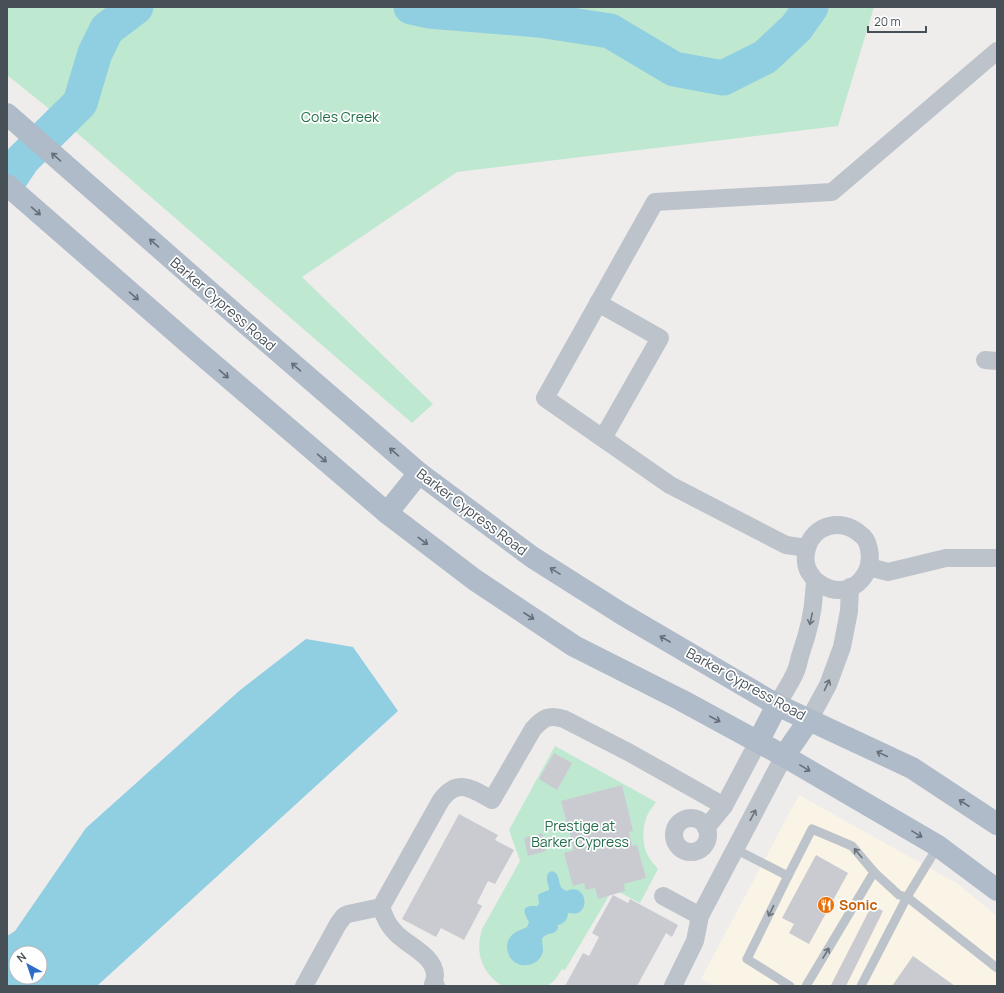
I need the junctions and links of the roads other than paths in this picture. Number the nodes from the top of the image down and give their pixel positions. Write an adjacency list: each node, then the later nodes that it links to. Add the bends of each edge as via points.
1 (997, 51): 4 (street, via 832,192 655,202)
2 (10, 117): 6 (main road, Barker Cypress Road, one-way to 2)
3 (7, 185): 7 (main road, one-way to 7)
4 (598, 303): 5 (street, via 545,398); 5 (street, via 660,338)
5 (603, 438): 8 (street, via 670,485 786,545)
6 (419, 473): 7 (main road); 13 (main road, Barker Cypress Road, one-way to 6, via 622,614 532,557)
7 (387, 514): 15 (main road, one-way to 15, via 475,580 574,646)
8 (807, 548): 10 (street, via 820,530 842,524 853,528 868,544 871,556); 11 (street, via 808,571)
9 (997, 558): 10 (street, via 946,558 888,572)
10 (869, 567): 12 (street, via 862,579)
11 (815, 580): 12 (street, via 832,589); 13 (street, one-way to 13, via 814,607 808,631 795,672)
12 (850, 587): 14 (street, one-way to 12, via 828,685 842,647 849,611)
13 (777, 705): 14 (main road, Barker Cypress Road); 15 (main road)
14 (809, 720): 16 (main road); 18 (main road, Barker Cypress Road, one-way to 14, via 912,768)
15 (758, 742): 16 (main road); 17 (street)
16 (784, 756): 19 (main road, one-way to 19); 20 (street, one-way to 16)
17 (724, 806): 20 (street, via 707,833); 26 (street, via 564,719 556,716 547,717 533,729 492,800 467,787 459,786 446,793)
18 (997, 824)
19 (938, 846): 23 (main road); 25 (lane)
20 (735, 849): 22 (lane); 27 (street)
21 (874, 872): 22 (lane, one-way to 22, via 852,846 812,829); 25 (lane, via 899,895); 33 (lane, one-way to 21)
22 (788, 876): 32 (lane, one-way to 32, via 747,959)
23 (997, 890)
24 (663, 896): 27 (street)
25 (907, 897): 28 (lane); 34 (lane)
26 (381, 907): 29 (street, via 394,932 425,956 432,966 435,975); 30 (street, via 344,916)
27 (700, 916): 31 (street, via 695,941)
28 (997, 968)
29 (434, 985)
30 (304, 986)
31 (673, 986)
32 (790, 986)
33 (806, 986)
34 (861, 986)

